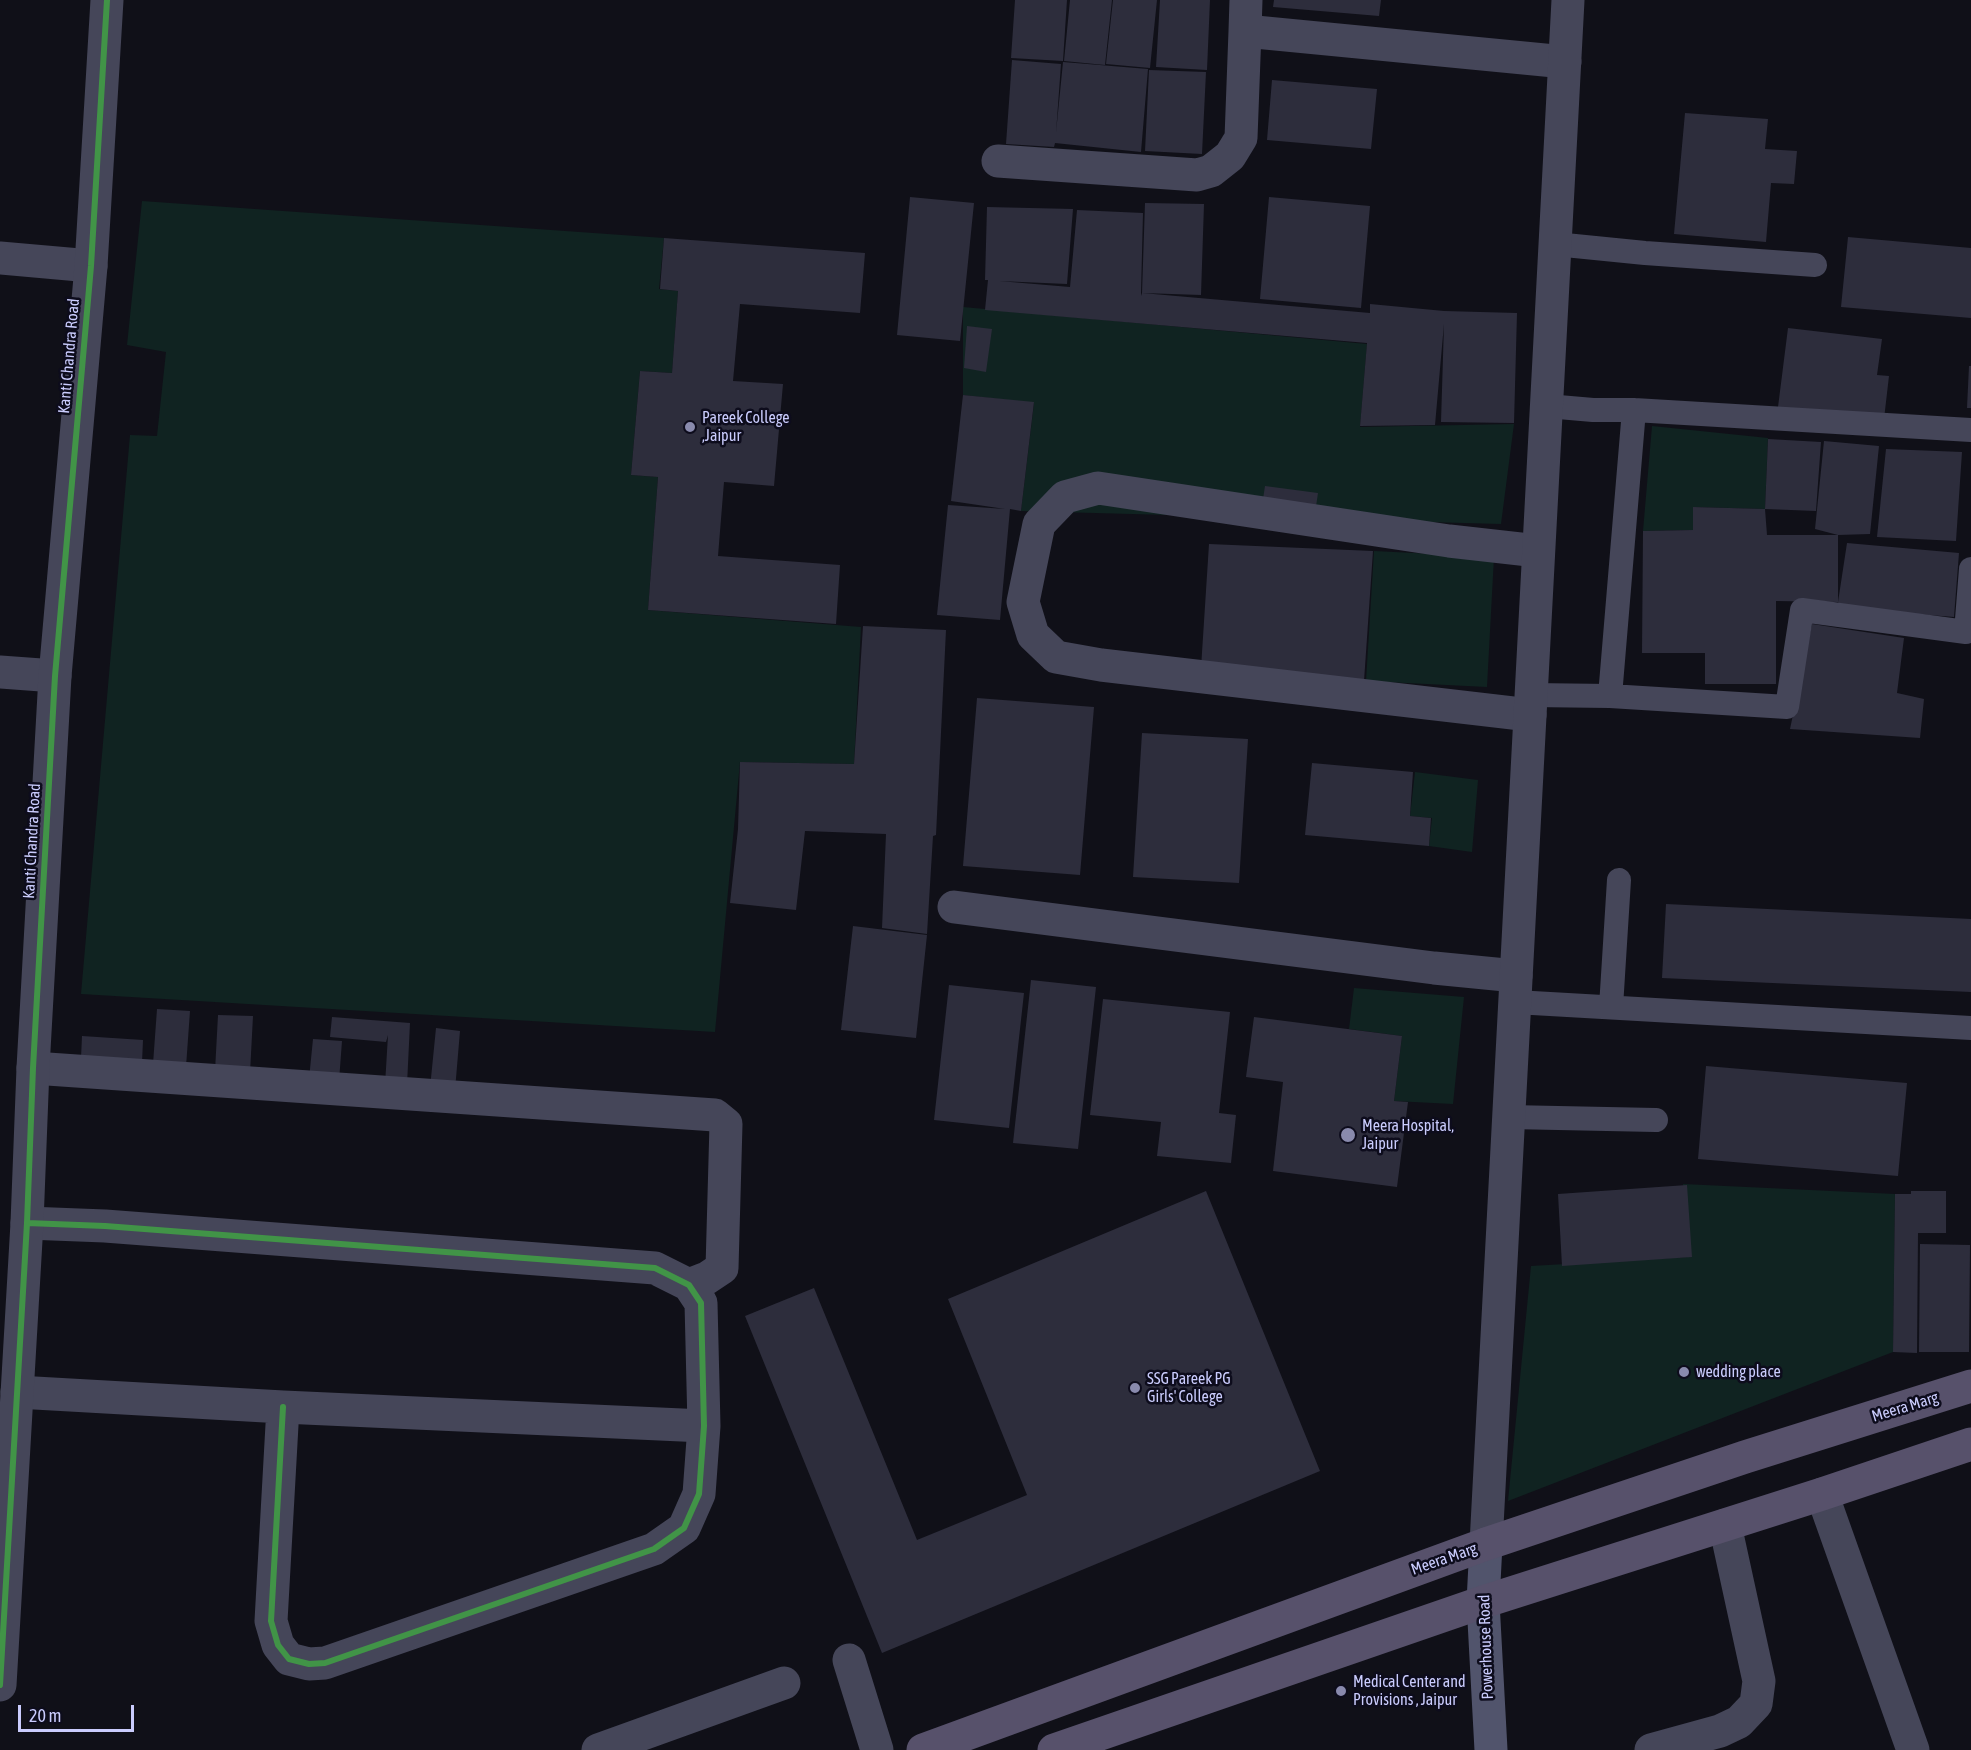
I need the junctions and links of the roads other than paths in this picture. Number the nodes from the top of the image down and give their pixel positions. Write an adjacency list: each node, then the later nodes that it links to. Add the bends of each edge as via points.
1 (107, 0): 9 (street, Kanti Chandra Road)
2 (1568, 0): 4 (street)
3 (1246, 15): 4 (street); 5 (street, via 1240,138 1230,156 1211,171 1197,175)
4 (1565, 62): 6 (street)
5 (998, 161)
6 (1555, 244): 8 (lane); 10 (street)
7 (0, 258): 9 (street)
8 (1815, 265)
9 (91, 266): 16 (street, Kanti Chandra Road)
10 (1547, 406): 11 (lane); 13 (street)
11 (1634, 410): 12 (lane); 17 (lane)
12 (1971, 429)
13 (1539, 550): 18 (street); 18 (street, via 1449,541 1098,488 1065,497 1039,524 1023,602 1033,635 1056,657 1101,665)
14 (1971, 569): 17 (lane, via 1966,632 1802,610 1787,707)
15 (0, 672): 16 (street)
16 (55, 676): 24 (street, Kanti Chandra Road)
17 (1610, 696): 18 (lane)
18 (1531, 705): 21 (street)
19 (1619, 880): 22 (lane)
20 (954, 907): 21 (street, via 1434,968)
21 (1515, 989): 22 (lane); 25 (street)
22 (1611, 1007): 23 (lane)
23 (1971, 1028)
24 (33, 1068): 27 (street, Kanti Chandra Road); 28 (street, via 715,1115 726,1124 722,1268)
25 (1509, 1117): 26 (lane); 36 (street)
26 (1656, 1120)
27 (27, 1223): 28 (street, via 655,1268); 30 (street, Kanti Chandra Road)
28 (689, 1285): 32 (street, via 701,1303)
29 (1971, 1386): 36 (main road, Meera Marg)
30 (17, 1392): 31 (street); 40 (street, Kanti Chandra Road)
31 (283, 1407): 32 (street); 32 (street, via 271,1621 278,1645 289,1659 309,1664 325,1663 654,1549 684,1528 699,1494)
32 (704, 1425)
33 (1971, 1444): 34 (main road)
34 (1822, 1494): 35 (main road); 47 (street)
35 (1725, 1525): 37 (main road); 46 (street, via 1759,1682 1756,1704 1739,1722 1720,1731)
36 (1486, 1544): 37 (main road, Powerhouse Road); 43 (main road, Meera Marg)
37 (1483, 1602): 44 (main road); 45 (main road, Powerhouse Road)
38 (849, 1660): 42 (street)
39 (784, 1683): 41 (street)
40 (0, 1685)
41 (598, 1750)
42 (877, 1750)
43 (923, 1750)
44 (1054, 1750)
45 (1491, 1750)
46 (1651, 1750)
47 (1913, 1750)

